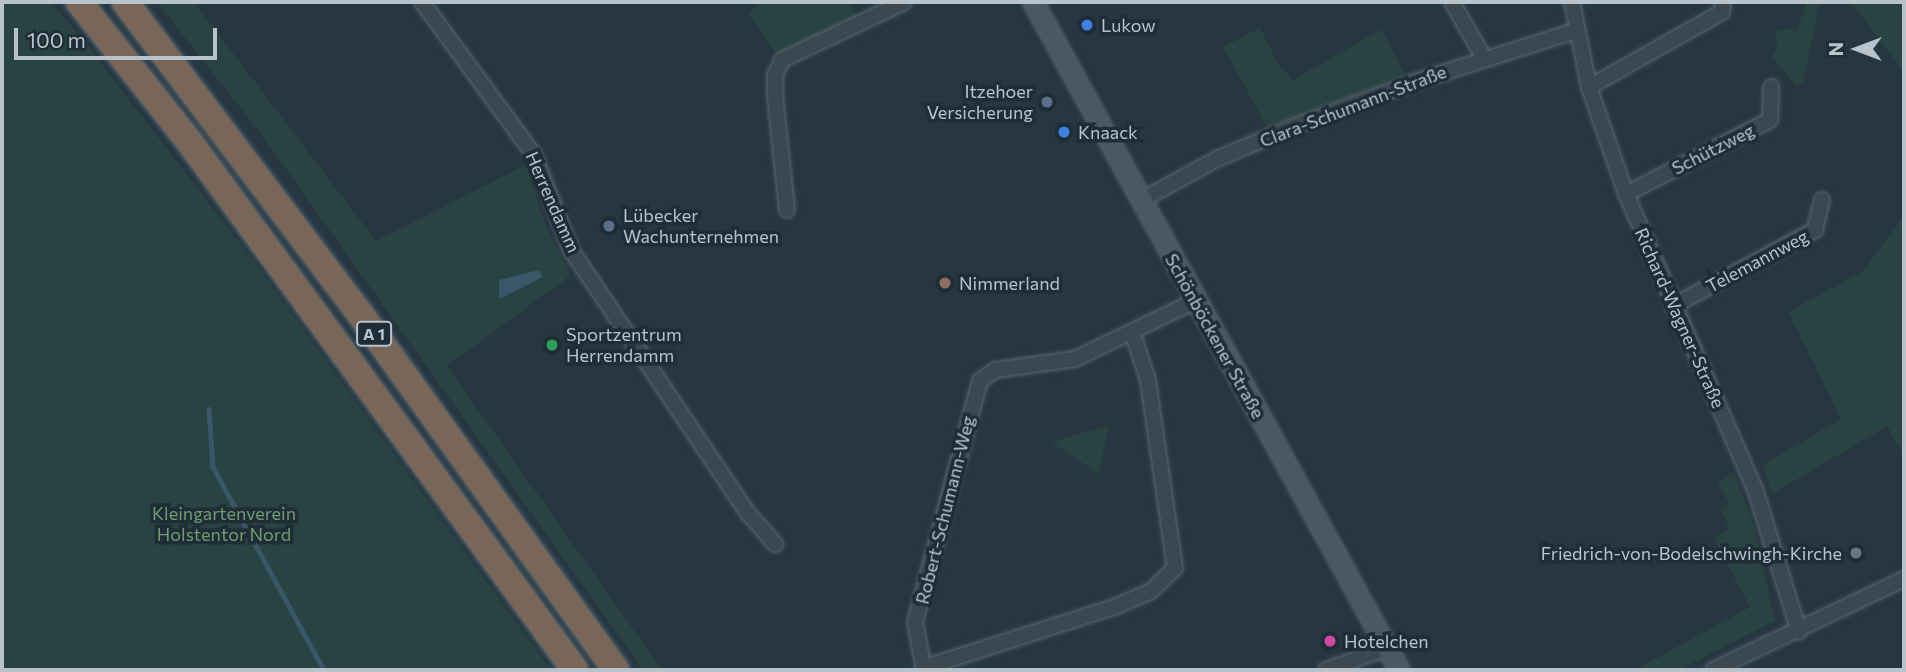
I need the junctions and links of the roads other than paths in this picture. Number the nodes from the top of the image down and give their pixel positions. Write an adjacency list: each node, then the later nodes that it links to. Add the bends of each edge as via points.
1 (79, 2): 26 (highway, A 1, via 191,144)
2 (125, 2): 27 (highway, A 1, via 349,300)
3 (422, 2): 20 (street, Herrendamm, via 534,155 571,250 747,512)
4 (904, 2): 16 (street, via 782,60 775,75 775,95)
5 (1033, 2): 15 (main road, Schönböckener Straße)
6 (1452, 2): 10 (street)
7 (1572, 2): 9 (street, Richard-Wagner-Straße)
8 (1723, 2): 11 (street, via 1722,12)
9 (1575, 31): 10 (street, Clara-Schumann-Straße); 11 (street, Richard-Wagner-Straße)
10 (1483, 58): 15 (street, Clara-Schumann-Straße, via 1231,153)
11 (1589, 87): 13 (street, Richard-Wagner-Straße)
12 (1771, 87): 13 (street, Schützweg, via 1770,120)
13 (1626, 194): 18 (street, Richard-Wagner-Straße)
14 (1822, 200): 18 (street, Telemannweg, via 1815,230)
15 (1140, 201): 17 (main road, Schönböckener Straße)
16 (787, 210)
17 (1195, 301): 19 (street, Robert-Schumann-Weg, via 1154,318); 23 (main road, Schönböckener Straße)
18 (1673, 306): 22 (street, Richard-Wagner-Straße, via 1755,489)
19 (1133, 335): 24 (street, Robert-Schumann-Weg, via 1075,359 995,370 980,381 915,622); 24 (street, Robert-Schumann-Weg, via 1148,380 1174,568 1150,592 1114,607)
20 (775, 544)
21 (1904, 579): 22 (street)
22 (1799, 631): 29 (street)
23 (1387, 648): 25 (street); 28 (main road, Schönböckener Straße)
24 (923, 669)
25 (1331, 669)
26 (575, 670)
27 (616, 670)
28 (1399, 670)
29 (1713, 670)

